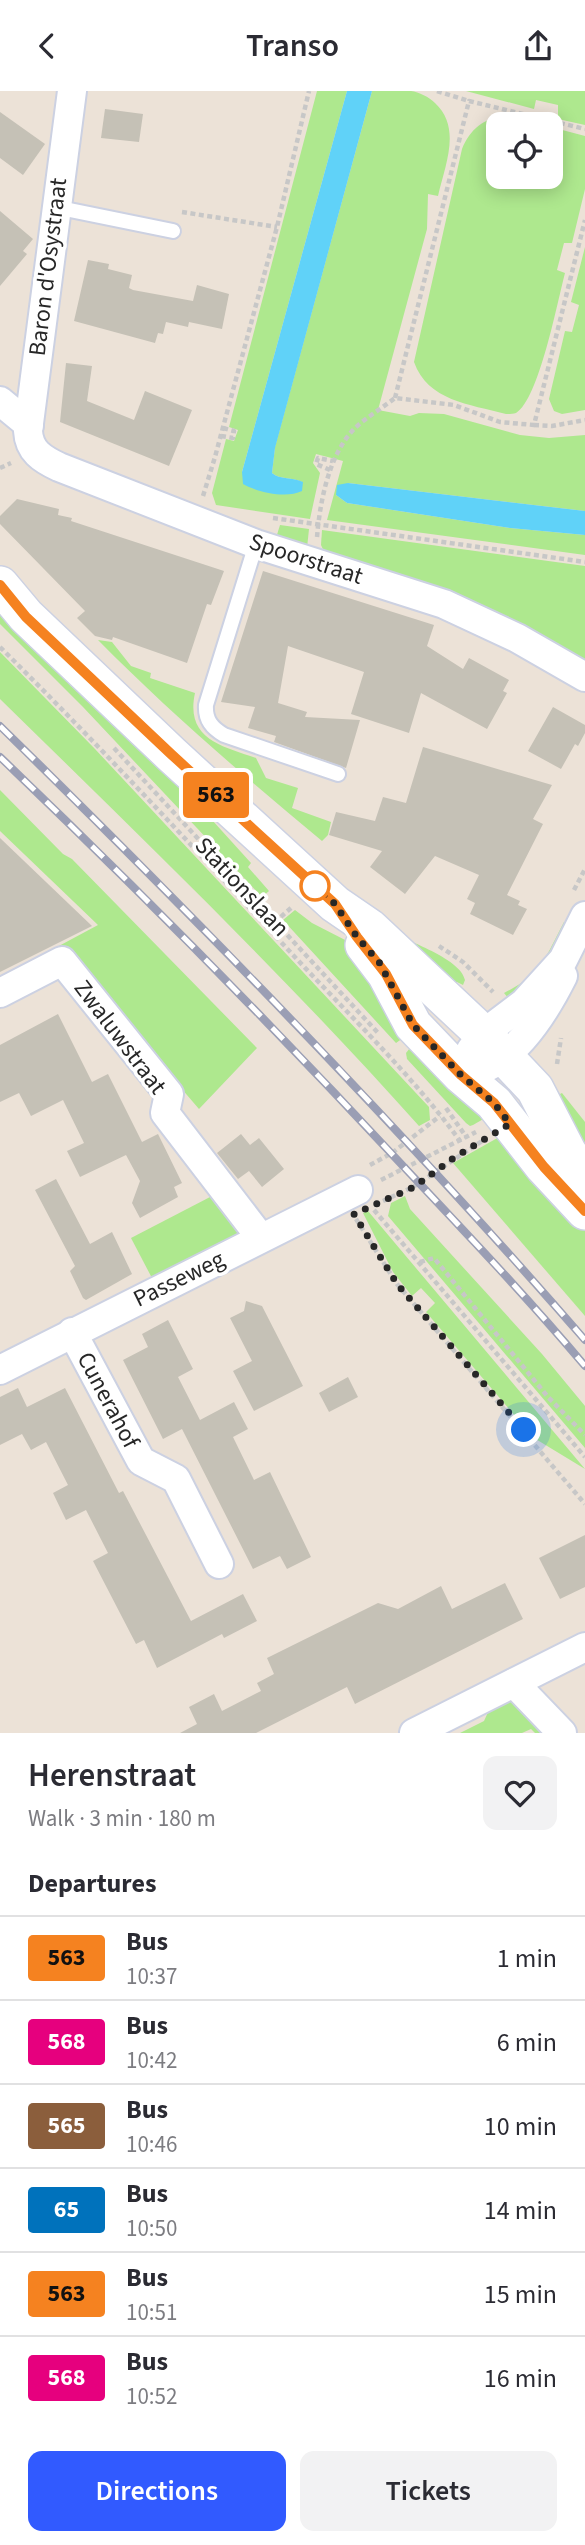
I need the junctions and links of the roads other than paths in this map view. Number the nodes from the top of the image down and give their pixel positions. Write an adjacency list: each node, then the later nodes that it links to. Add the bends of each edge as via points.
1 (72, 91): 2 (street, Baron d'Osystraat)
2 (55, 207): 3 (lane); 5 (street, Baron d'Osystraat)
3 (173, 231)
4 (0, 401): 5 (street, Spoorstraat)
5 (29, 434): 6 (street, Spoorstraat, via 41,458 59,467)
6 (256, 544): 9 (street, Spoorstraat, via 462,611); 10 (lane, via 206,705 208,719 225,735)
7 (0, 585): 8 (street, Stationslaan)
8 (13, 610): 11 (street, Stationslaan)
9 (585, 677)
10 (338, 774)
11 (335, 904): 14 (street, Stationslaan, via 370,928); 15 (street, Stationslaan, via 386,974 413,1025)
12 (585, 916): 14 (street, via 543,1013)
13 (0, 993): 19 (street, Zwaluwstraat, via 62,961 169,1094 165,1113)
14 (493, 1045): 15 (street, via 488,1067); 16 (street, Stationslaan, via 536,1089 568,1153)
15 (461, 1075): 18 (street, Stationslaan, via 487,1096)
16 (585, 1175)
17 (359, 1190): 19 (street, Passeweg)
18 (585, 1211)
19 (261, 1238): 20 (street, Passeweg)
20 (72, 1332): 21 (street, Passeweg); 22 (street, Cunerahof, via 141,1461 176,1479)
21 (0, 1370)
22 (219, 1564)
23 (585, 1647): 24 (street)
24 (514, 1683): 25 (street); 26 (street)
25 (414, 1733)
26 (562, 1733)

